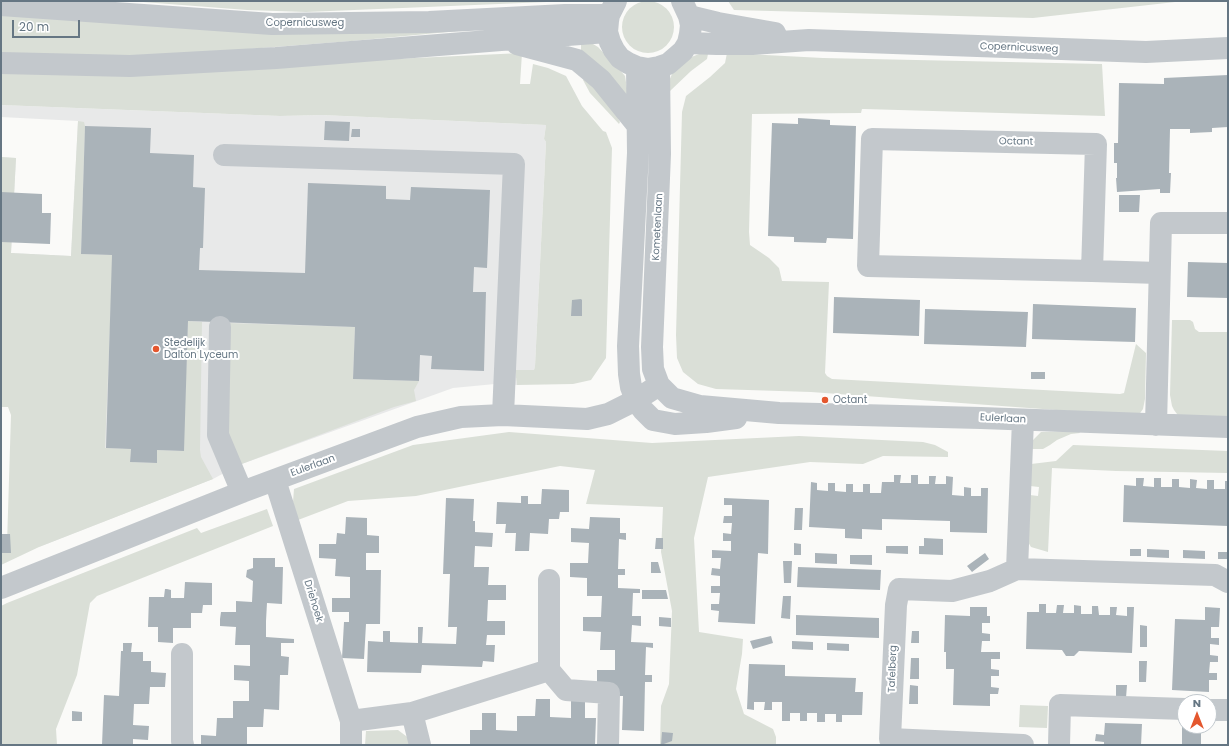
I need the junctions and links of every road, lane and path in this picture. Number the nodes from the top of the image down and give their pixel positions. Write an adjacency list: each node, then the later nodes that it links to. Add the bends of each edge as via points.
1 (1, 5): 3 (street, Copernicusweg, via 272,24 429,22 565,15)
2 (686, 8): 5 (street, Copernicusweg, via 744,28); 6 (street, via 690,34)
3 (611, 16): 4 (street); 9 (street, via 610,42 614,50 628,63)
4 (501, 40): 8 (street, via 276,58 138,65); 11 (street, via 577,60 602,80)
5 (809, 40): 6 (street, Copernicusweg, via 752,44); 7 (street, Copernicusweg, via 1146,52)
6 (688, 42): 10 (street, via 676,58)
7 (1228, 48)
8 (1, 63)
9 (637, 67): 10 (street); 11 (street)
10 (659, 67): 17 (street, Kometenlaan, via 659,190 652,347 653,368)
11 (638, 126): 18 (street, via 628,346 629,374)
12 (224, 155): 20 (street, via 514,164)
13 (1228, 223): 15 (street, via 1161,222)
14 (1092, 271): 14 (street, Octant, via 868,266 872,139 1096,144); 15 (street, Octant)
15 (1159, 273): 22 (street)
16 (220, 327): 25 (street, via 218,435)
17 (659, 385): 18 (street, Eulerlaan); 19 (street, Eulerlaan, via 672,398 700,406)
18 (636, 400): 19 (street, Eulerlaan, via 653,420 675,424); 20 (street, Eulerlaan, via 608,414 587,420)
19 (779, 413): 21 (street, Eulerlaan)
20 (503, 415): 24 (street, Eulerlaan, via 461,417 417,427)
21 (1023, 420): 22 (street, Eulerlaan); 26 (street)
22 (1156, 425): 23 (street, Eulerlaan)
23 (1228, 427)
24 (275, 480): 25 (street, Eulerlaan); 36 (street, Driehoek)
25 (242, 492): 29 (street, Eulerlaan)
26 (1017, 569): 28 (street, Tafelberg, via 1215,574); 41 (street, Tafelberg, via 990,581 952,591 899,589 890,739)
27 (549, 580): 31 (street)
28 (1228, 582)
29 (1, 588)
30 (182, 654): 37 (street)
31 (549, 670): 35 (street); 40 (street, via 566,690 609,693)
32 (1177, 709): 42 (street, via 1060,705)
33 (1217, 710): 34 (street)
34 (1228, 710)
35 (412, 713): 36 (street); 39 (street)
36 (351, 721): 38 (street, Driehoek)
37 (183, 745)
38 (351, 745)
39 (420, 745)
40 (608, 745)
41 (1023, 745)
42 (1059, 745)

